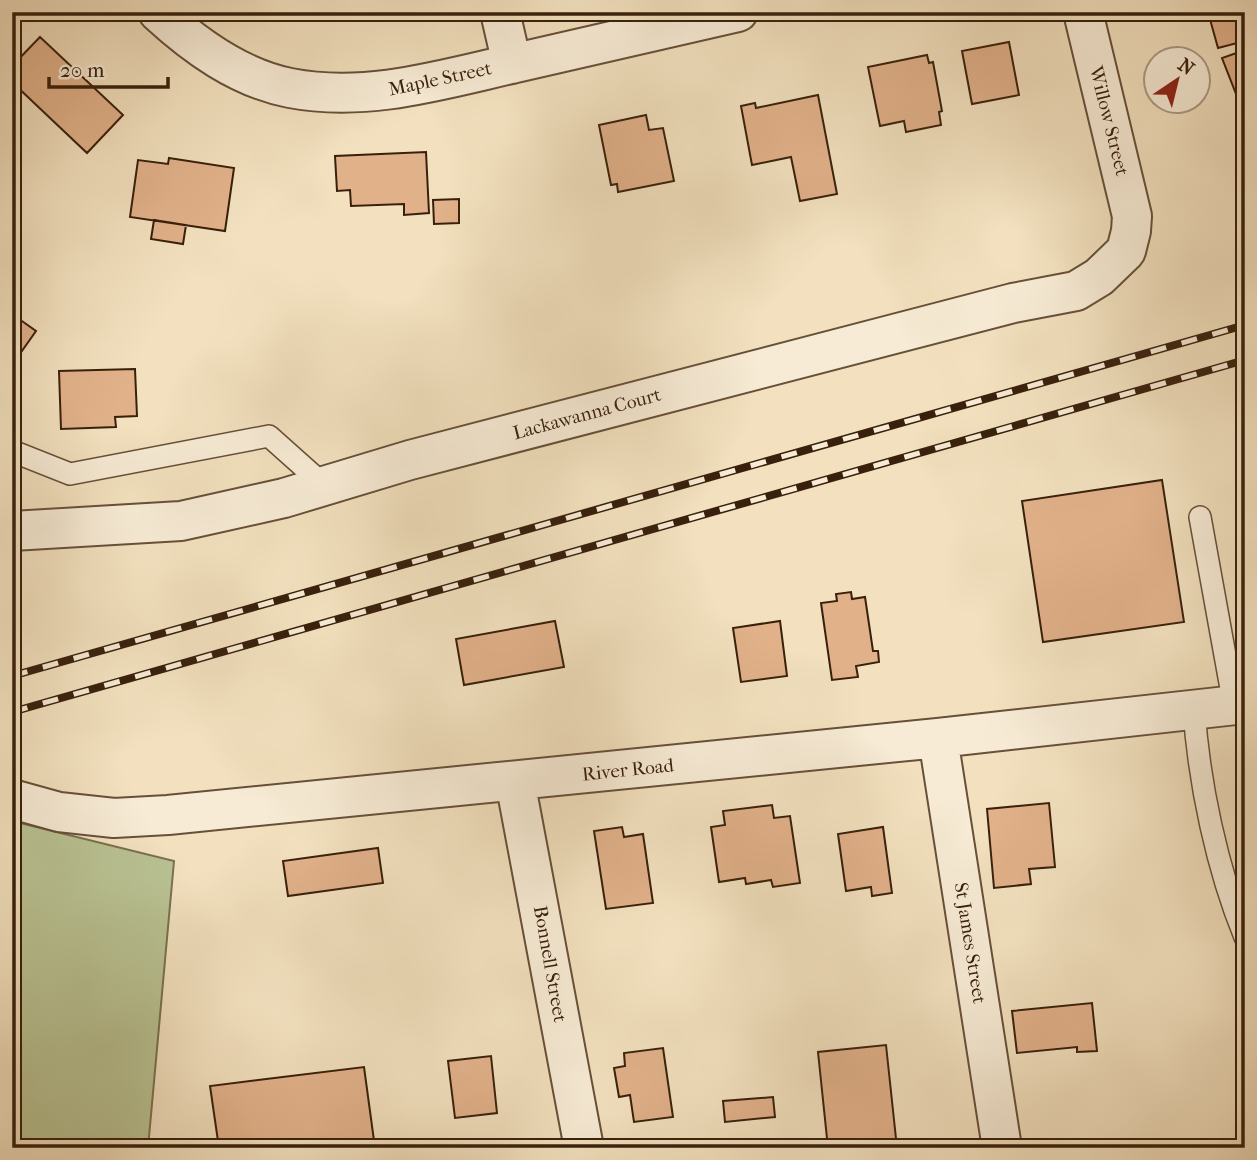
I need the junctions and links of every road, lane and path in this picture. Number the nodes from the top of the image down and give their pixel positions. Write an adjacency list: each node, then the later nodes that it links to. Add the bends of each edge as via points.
1 (158, 12): 5 (street, Maple Street, via 190,41 236,70 288,88 342,94 378,92)
2 (500, 12): 5 (street)
3 (738, 12): 5 (street, Maple Street)
4 (1083, 12): 6 (street, Willow Street, via 1132,216)
5 (513, 64)
6 (1131, 230): 8 (street, Lackawanna Court, via 1126,251 1076,291 1013,303)
7 (12, 451): 8 (lane, via 70,474 269,436)
8 (324, 486): 10 (street, Lackawanna Court, via 181,521)
9 (1200, 517): 11 (lane)
10 (12, 531)
11 (1239, 705): 12 (street, River Road)
12 (1194, 709): 13 (street, River Road); 16 (lane, via 1199,767 1232,905)
13 (938, 738): 14 (street, River Road); 18 (street, St James Street)
14 (515, 781): 15 (street, River Road, via 114,818 60,812); 17 (street, Bonnell Street)
15 (12, 799)
16 (1245, 937)
17 (583, 1148)
18 (1002, 1148)

